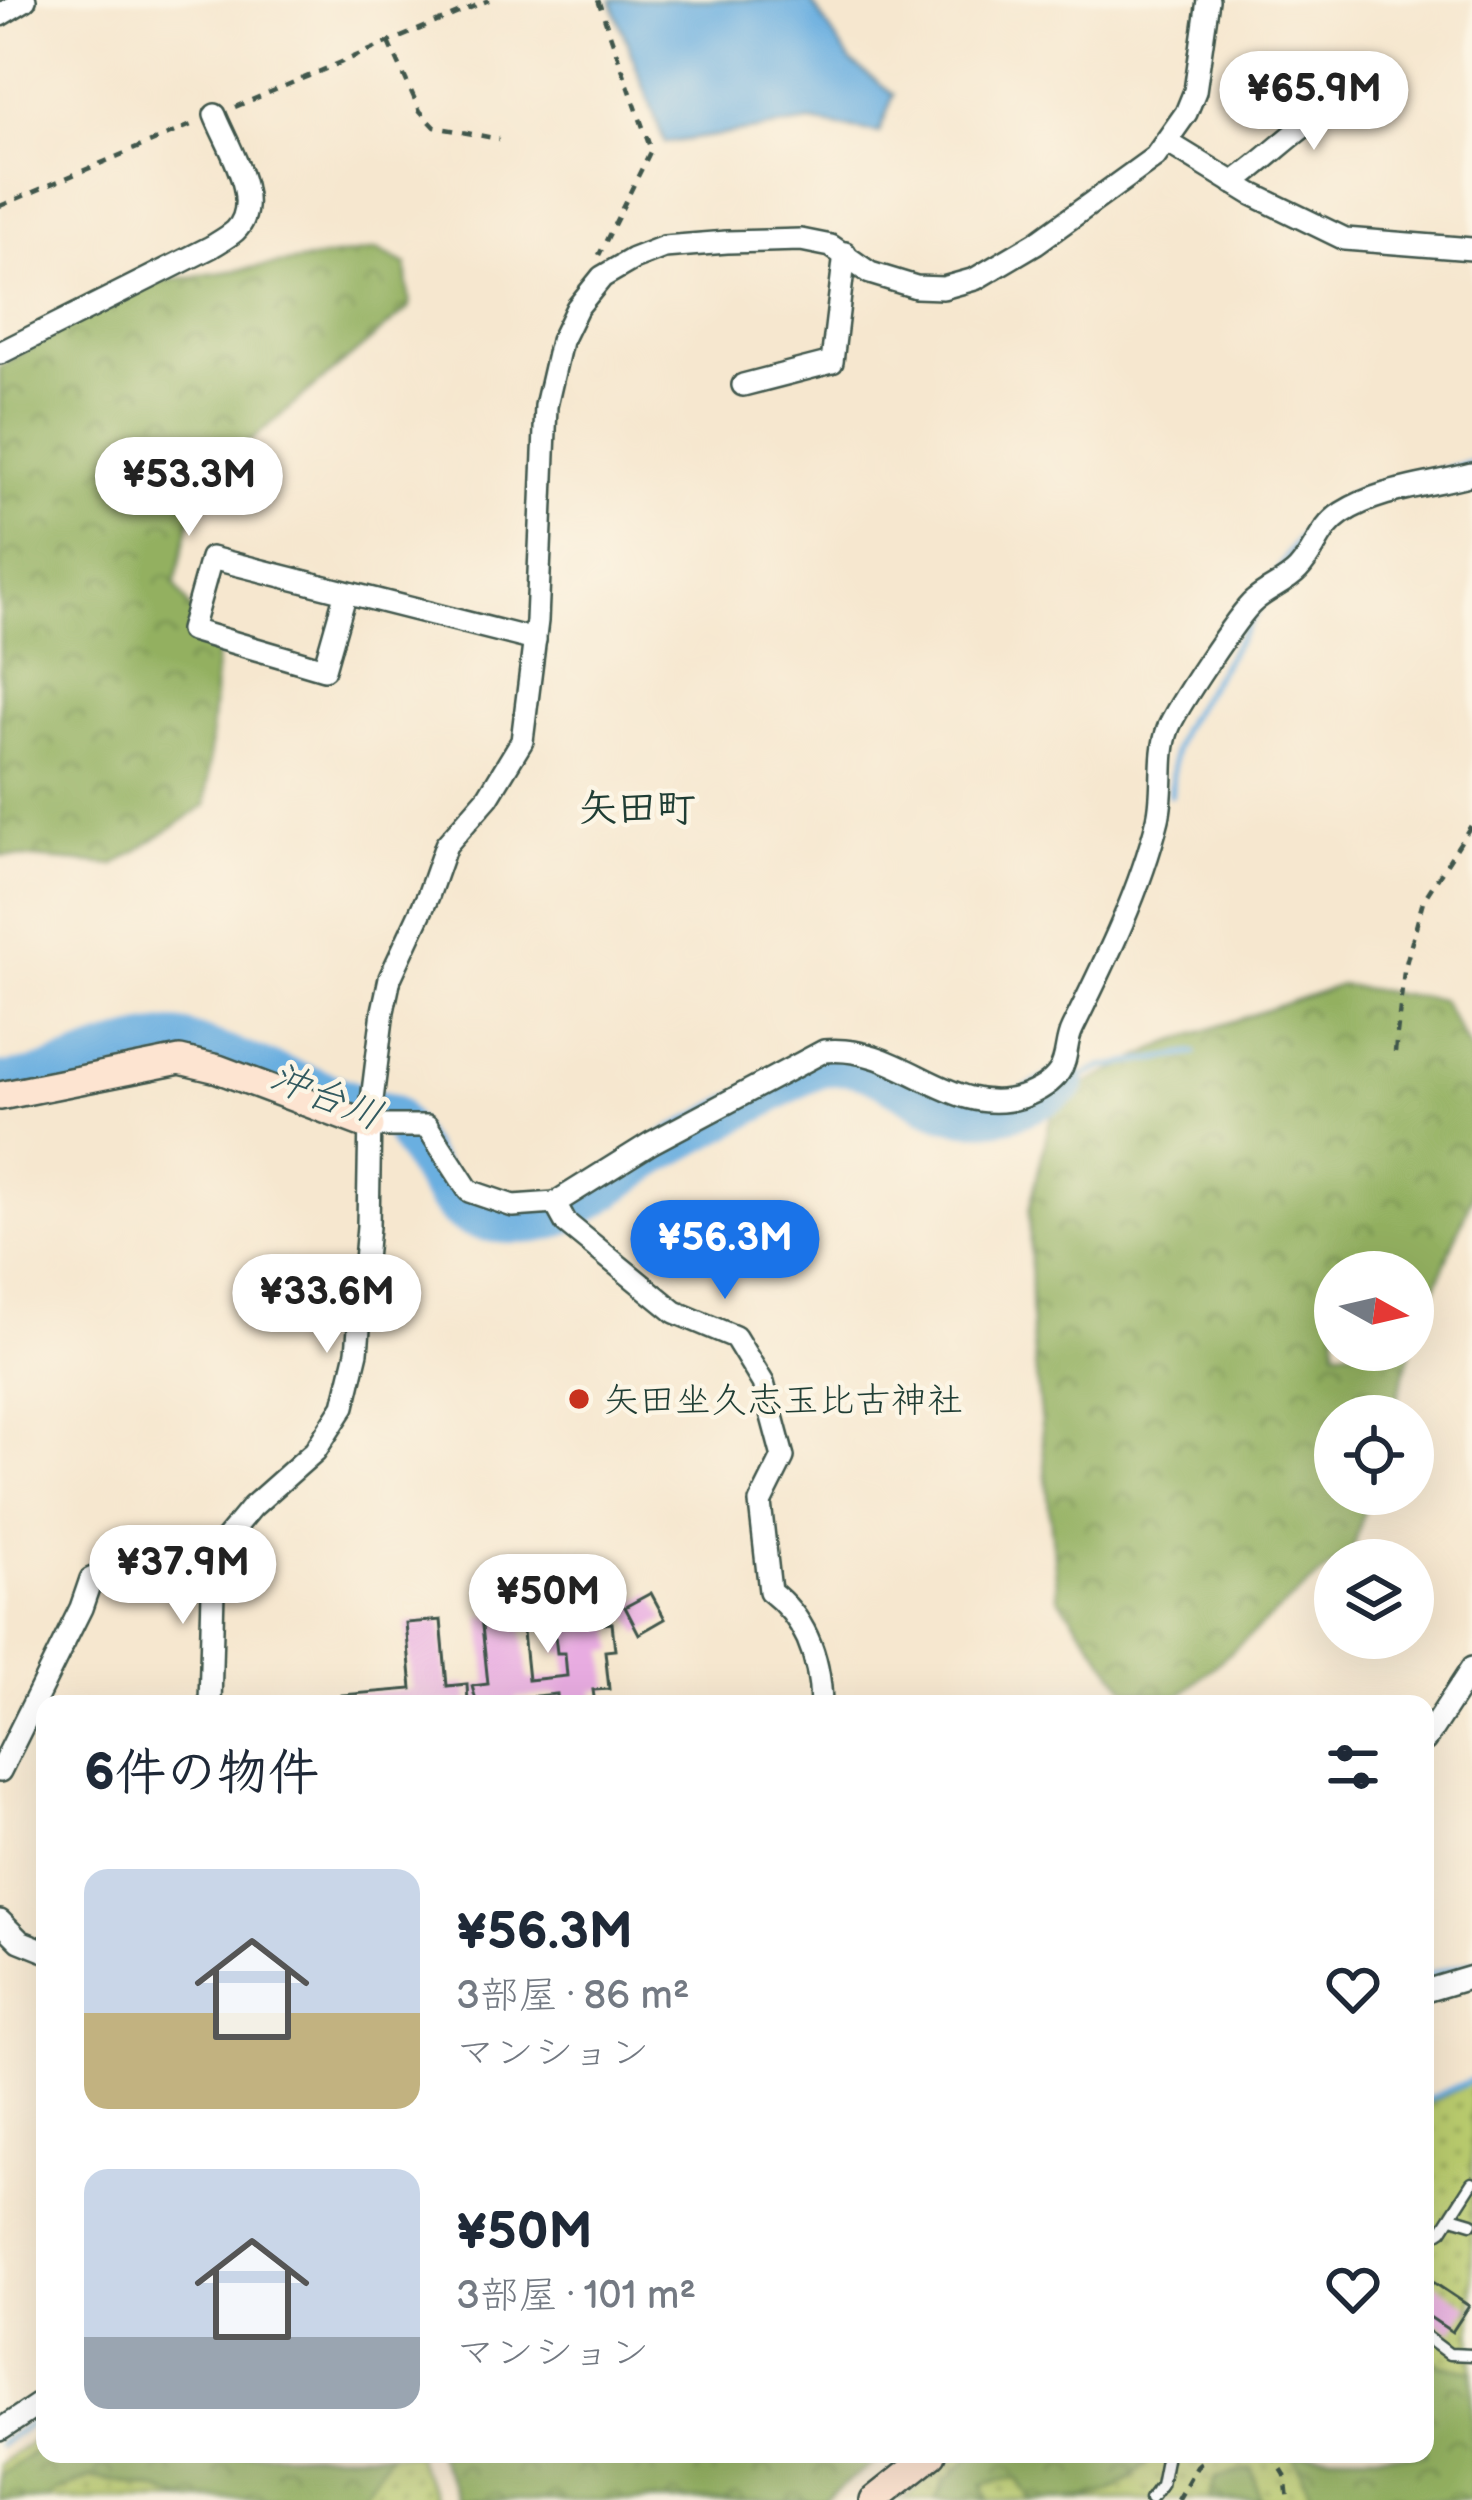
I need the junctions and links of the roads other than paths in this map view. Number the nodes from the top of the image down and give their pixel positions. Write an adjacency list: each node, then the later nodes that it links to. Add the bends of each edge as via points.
1 (25, 0): 3 (street)
2 (1208, 0): 6 (street, via 1196,91)
3 (0, 15)
4 (1378, 87): 7 (street, via 1311,116)
5 (215, 115): 10 (street, via 247,194 238,229)
6 (1167, 142): 7 (street); 9 (street, via 1133,175 975,279 916,287 870,273)
7 (1234, 183): 8 (street, via 1345,238)
8 (1472, 249)
9 (845, 254): 11 (street, via 832,362); 14 (street, via 801,240 664,248 602,277 577,308 546,406)
10 (0, 353)
11 (742, 385)
12 (1472, 474): 17 (street, via 1375,495 1327,524 1289,578 1242,612 1170,724 1158,821 1053,1080 1023,1096 974,1100 890,1060 824,1051 651,1143)
13 (346, 592): 13 (street, via 211,558 191,630 324,669); 14 (street)
14 (535, 640): 16 (street, via 522,741 446,845 391,978 382,1011)
15 (0, 1096): 16 (street, via 180,1060)
16 (383, 1118): 17 (street, via 427,1126 482,1198); 18 (street, via 344,1406 315,1451)
17 (560, 1213): 22 (street, via 675,1312 735,1337 763,1383 783,1457 760,1503 770,1592 793,1608 818,1663)
18 (214, 1553): 20 (street, via 152,1551 91,1579); 21 (street)
19 (1472, 1668): 24 (street)
20 (38, 1695)
21 (210, 1695)
22 (820, 1695)
23 (36, 1699): 25 (street)
24 (1434, 1726)
25 (0, 1771)
26 (0, 1922): 27 (street)
27 (36, 1948)
28 (1472, 1977): 29 (street)
29 (1434, 1988)
30 (1472, 2183): 31 (lane)
31 (1452, 2217): 32 (lane); 33 (lane)
32 (1472, 2224)
33 (1434, 2233)
34 (1434, 2343): 35 (lane, via 1449,2354)
35 (1472, 2355)
36 (36, 2406): 37 (street)
37 (0, 2430)
38 (921, 2463): 40 (street)
39 (1165, 2463): 41 (lane)
40 (874, 2500)
41 (1150, 2500)

